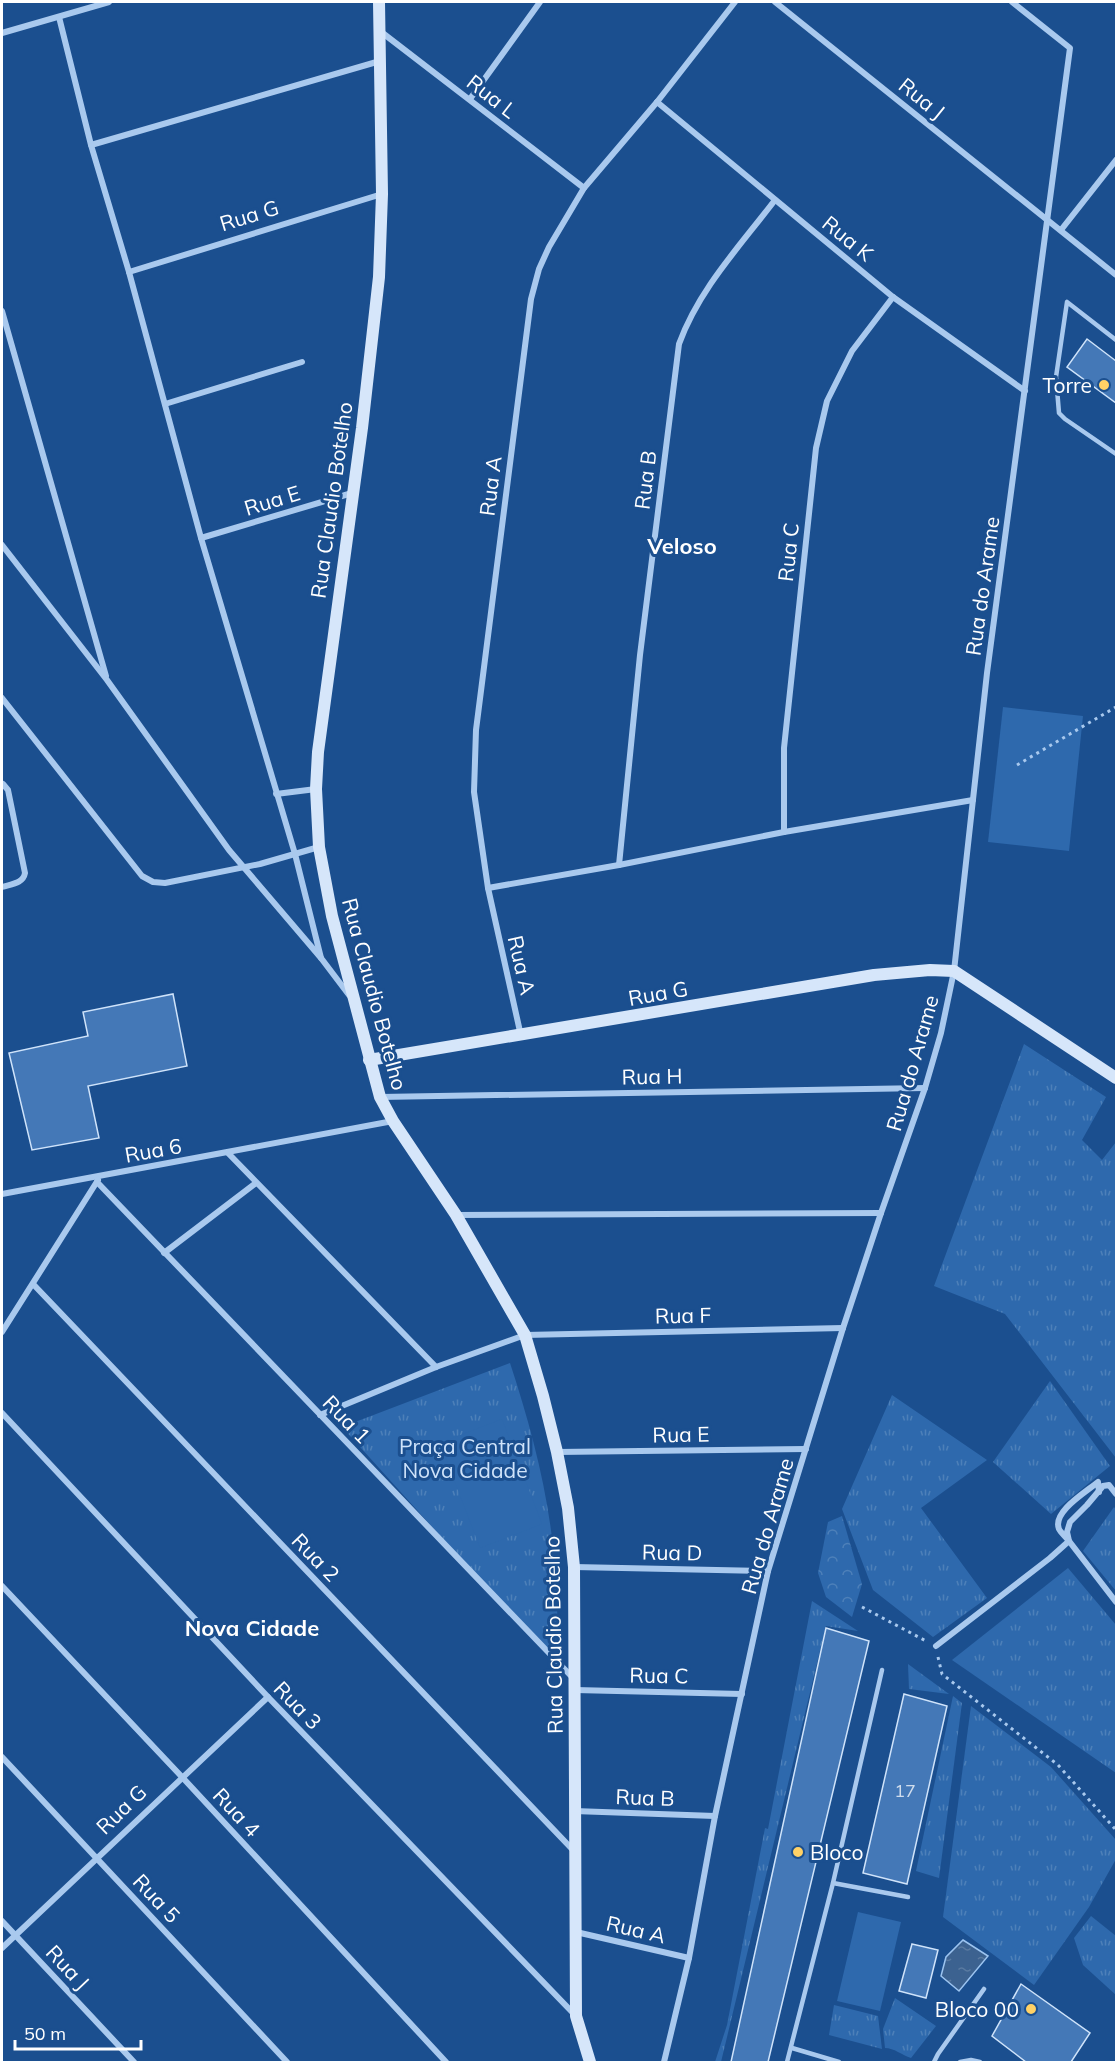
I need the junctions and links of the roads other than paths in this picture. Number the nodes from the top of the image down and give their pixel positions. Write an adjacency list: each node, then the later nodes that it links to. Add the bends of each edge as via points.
1 (110, 2): 7 (street)
2 (379, 2): 8 (street, Rua Claudio Botelho)
3 (540, 2): 11 (street)
4 (735, 2): 12 (street, Rua A)
5 (775, 2): 18 (street, Rua J)
6 (1012, 2): 18 (street, Rua do Arame, via 1070,48)
7 (59, 17): 9 (street); 13 (street)
8 (379, 30): 10 (street, Rua Claudio Botelho); 11 (street, Rua L)
9 (2, 33)
10 (380, 61): 13 (street); 16 (street, Rua Claudio Botelho)
11 (470, 99): 15 (street, Rua L)
12 (657, 102): 15 (street, Rua A); 17 (street, Rua K)
13 (91, 145): 20 (street)
14 (1116, 160): 19 (street)
15 (584, 188): 44 (street, Rua A, via 549,247 531,299 476,730 474,792)
16 (381, 194): 20 (street, Rua G); 29 (street, Rua Claudio Botelho, via 378,277)
17 (775, 200): 22 (street, Rua K); 41 (street, Rua B, via 707,287 679,344 640,655)
18 (1048, 220): 19 (street, Rua J); 26 (street, Rua do Arame)
19 (1060, 230): 21 (street, Rua J)
20 (129, 272): 27 (street)
21 (1116, 275)
22 (893, 297): 26 (street, Rua K); 38 (street, Rua C, via 852,351 827,401 816,448 784,748)
23 (2, 311): 32 (street)
24 (1116, 340): 28 (lane, via 1067,302 1056,377 1059,413)
25 (302, 362): 27 (street)
26 (1025, 391): 37 (street, Rua do Arame)
27 (165, 404): 30 (street)
28 (1116, 454)
29 (352, 493): 30 (street, Rua E); 35 (street, Rua Claudio Botelho)
30 (201, 538): 36 (street)
31 (2, 545): 32 (street)
32 (107, 680): 42 (street)
33 (2, 698): 42 (street, via 142,876 165,883)
34 (2, 784): 43 (street, via 8,790 25,873 24,878)
35 (316, 789): 36 (street); 39 (street, Rua Claudio Botelho)
36 (276, 794): 40 (street)
37 (973, 800): 38 (street); 46 (street, Rua do Arame)
38 (784, 832): 41 (street)
39 (319, 847): 40 (street); 47 (street, Rua Claudio Botelho)
40 (295, 854): 42 (street); 45 (street)
41 (619, 865): 44 (street)
42 (243, 868): 45 (street)
43 (2, 886)
44 (488, 888): 48 (street, Rua A)
45 (321, 958): 47 (street)
46 (954, 971): 48 (street, Rua G, via 874,975); 50 (street); 51 (street, Rua do Arame)
47 (354, 1001): 49 (street, Rua Claudio Botelho)
48 (521, 1036): 49 (street, Rua G)
49 (369, 1060): 52 (street, Rua Claudio Botelho)
50 (1116, 1078)
51 (925, 1088): 52 (street, Rua H); 58 (street, Rua do Arame)
52 (380, 1097): 53 (street, Rua Claudio Botelho)
53 (393, 1121): 54 (street, Rua 6); 59 (street, Rua Claudio Botelho)
54 (228, 1154): 55 (street, Rua 6); 56 (street)
55 (98, 1179): 57 (street, Rua 6); 60 (street, Rua 1); 61 (street)
56 (256, 1184): 60 (street); 65 (street)
57 (2, 1194)
58 (881, 1213): 59 (street); 62 (street, Rua do Arame)
59 (456, 1215): 64 (street, Rua Claudio Botelho)
60 (165, 1253): 67 (street, Rua 1)
61 (33, 1284): 63 (street); 86 (street, Rua 2)
62 (843, 1328): 64 (street, Rua F); 68 (street, Rua do Arame)
63 (2, 1332)
64 (525, 1335): 65 (street, Rua F); 69 (street, Rua Claudio Botelho)
65 (435, 1367): 67 (street, Rua F)
66 (2, 1413): 81 (street, Rua 3)
67 (320, 1415): 79 (street, Rua 1)
68 (806, 1449): 69 (street, Rua E); 74 (street, Rua do Arame)
69 (557, 1452): 73 (street, Rua Claudio Botelho)
70 (1099, 1492): 71 (street, via 1109,1485); 72 (street, via 1070,1522); 72 (street, via 1098,1482 1061,1512 1059,1529)
71 (1116, 1494)
72 (1069, 1541): 76 (street); 77 (street)
73 (574, 1567): 74 (street, Rua D); 79 (street, Rua Claudio Botelho)
74 (768, 1570): 80 (street, Rua do Arame)
75 (2, 1586): 83 (street, Rua 4)
76 (1116, 1602)
77 (936, 1646)
78 (882, 1670): 88 (lane)
79 (575, 1685): 80 (street, Rua C); 84 (street, Rua Claudio Botelho)
80 (742, 1694): 85 (street, Rua do Arame)
81 (268, 1697): 83 (street, Rua G); 96 (street, Rua 3)
82 (2, 1757): 87 (street, Rua 5)
83 (182, 1777): 87 (street, Rua G); 100 (street, Rua 4)
84 (574, 1811): 85 (street, Rua B); 86 (street, Rua Claudio Botelho)
85 (715, 1816): 94 (street, Rua do Arame)
86 (576, 1853): 91 (street, Rua Claudio Botelho)
87 (97, 1859): 92 (street, Rua G); 99 (street, Rua 5)
88 (833, 1883): 89 (lane); 97 (lane)
89 (908, 1897)
90 (2, 1921): 92 (street, Rua J)
91 (576, 1932): 94 (street, Rua A); 96 (street, Rua Claudio Botelho)
92 (15, 1935): 93 (street, Rua G); 98 (street, Rua J)
93 (2, 1948)
94 (689, 1958): 102 (street, Rua do Arame)
95 (984, 1989): 105 (lane)
96 (576, 2016): 101 (street, Rua Claudio Botelho)
97 (792, 2048): 103 (lane); 104 (lane)
98 (134, 2062)
99 (287, 2062)
100 (446, 2062)
101 (590, 2062)
102 (664, 2062)
103 (787, 2062)
104 (839, 2062)
105 (933, 2062)
106 (960, 2062): 107 (lane)
107 (980, 2062)

